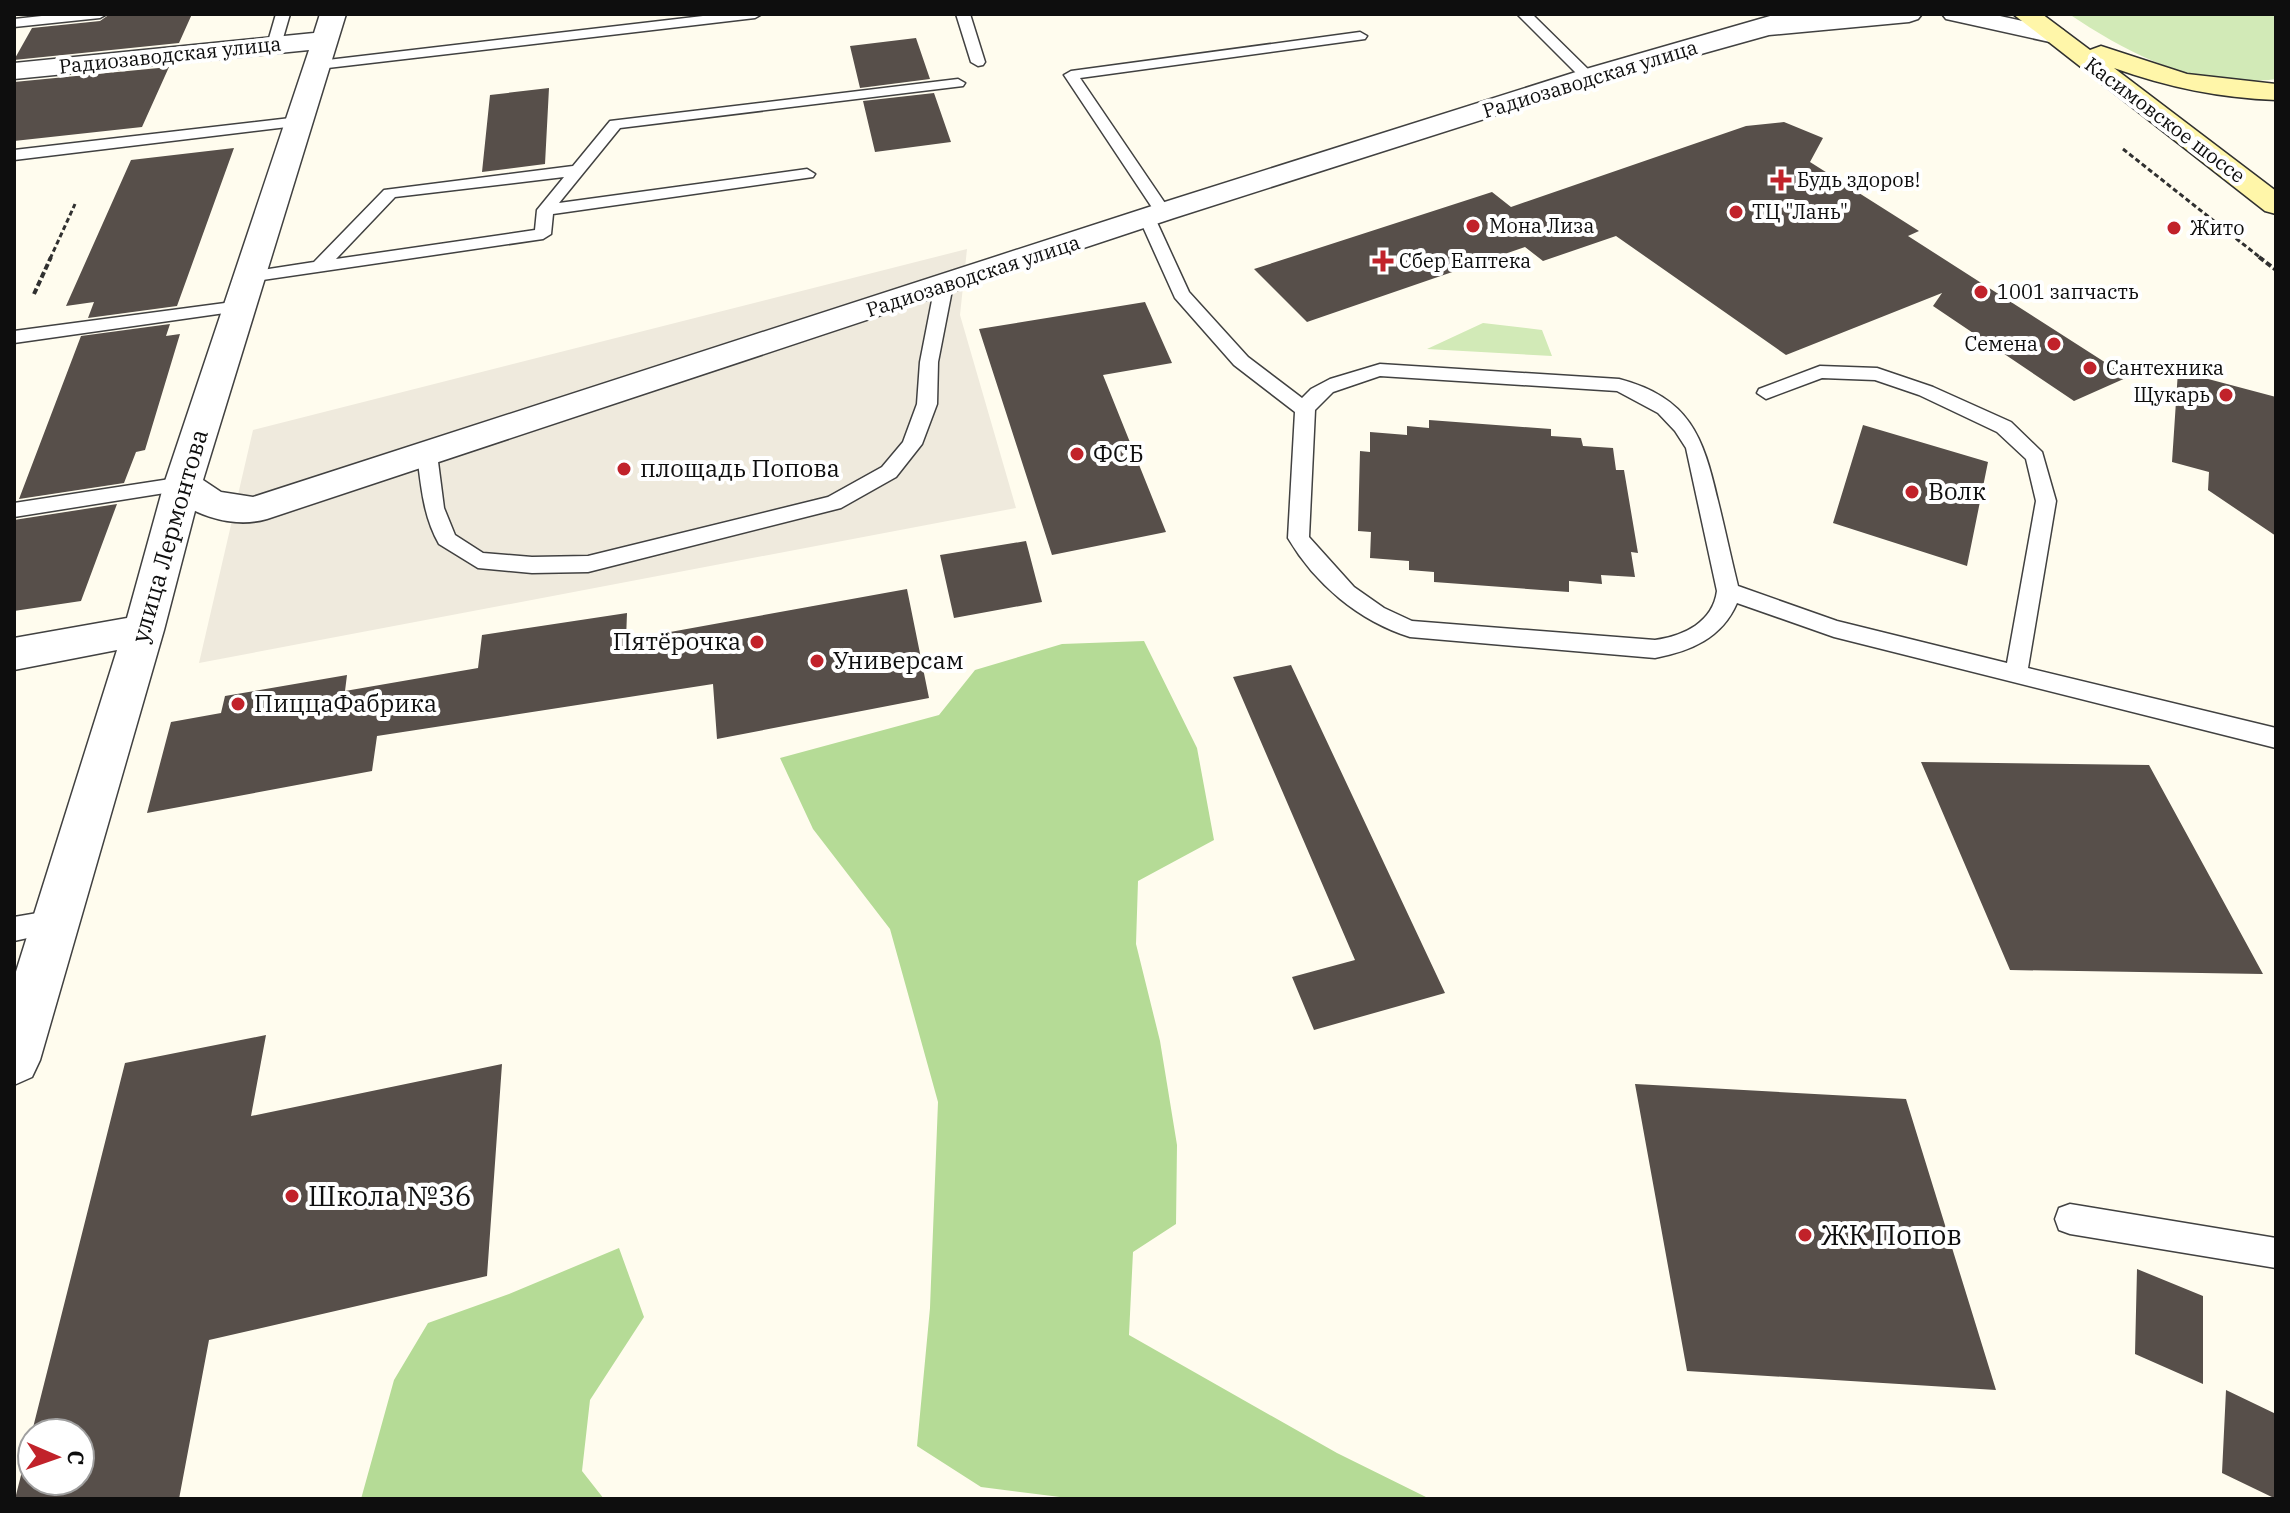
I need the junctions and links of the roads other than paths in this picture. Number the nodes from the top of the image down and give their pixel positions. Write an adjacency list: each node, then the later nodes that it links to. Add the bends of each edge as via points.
1 (100, 14): 10 (lane)
2 (283, 14): 15 (lane)
3 (755, 14): 14 (lane)
4 (963, 14): 16 (lane)
5 (1524, 14): 18 (lane)
6 (1798, 14): 11 (street)
7 (1909, 14): 11 (street)
8 (1955, 14): 12 (street)
9 (2026, 14): 12 (main road, Касимовское шоссе)
10 (14, 23)
11 (1768, 27): 18 (street, Радиозаводская улица)
12 (2054, 35): 20 (main road, Касимовское шоссе, via 2145,72 2227,91); 25 (main road, Касимовское шоссе)
13 (1360, 36): 27 (lane, via 1071,75)
14 (326, 40): 15 (street, Радиозаводская улица); 21 (street, улица Лермонтова)
15 (274, 45): 17 (street, Радиозаводская улица)
16 (978, 62)
17 (14, 71)
18 (1588, 77): 27 (street, Радиозаводская улица)
19 (958, 83): 23 (lane, via 615,124)
20 (2276, 92)
21 (299, 122): 22 (lane); 30 (street, улица Лермонтова)
22 (14, 155)
23 (578, 170): 26 (lane); 28 (lane, via 390,193)
24 (807, 174): 26 (lane)
25 (2276, 205)
26 (545, 210): 28 (lane, via 543,234)
27 (1155, 215): 29 (street, Радиозаводская улица); 33 (lane, via 1181,294 1241,361)
28 (319, 267): 30 (lane)
29 (944, 285): 34 (street, Радиозаводская улица); 34 (lane, via 927,404 912,444 889,472 834,503 588,564 478,560 446,539 434,508)
30 (245, 292): 31 (lane); 35 (street, улица Лермонтова)
31 (14, 337)
32 (1766, 393): 40 (lane, via 1820,372 1877,374 2004,427 2035,457 2046,501)
33 (1305, 410): 37 (lane, via 1311,397 1324,389 1380,370 1619,385 1646,395 1673,414 1696,448); 37 (lane, via 1298,538 1327,577 1394,624 1677,647 1720,616)
34 (427, 454): 35 (street, Радиозаводская улица, via 254,510 211,504)
35 (183, 484): 36 (lane); 38 (street, улица Лермонтова)
36 (14, 510)
37 (1728, 591): 40 (lane, via 1834,629)
38 (144, 630): 39 (street); 42 (street, улица Лермонтова)
39 (14, 654)
40 (2016, 674): 41 (lane)
41 (2276, 738)
42 (34, 926): 43 (street, улица Лермонтова)
43 (14, 1060)
44 (2070, 1219): 45 (lane)
45 (2276, 1253)

